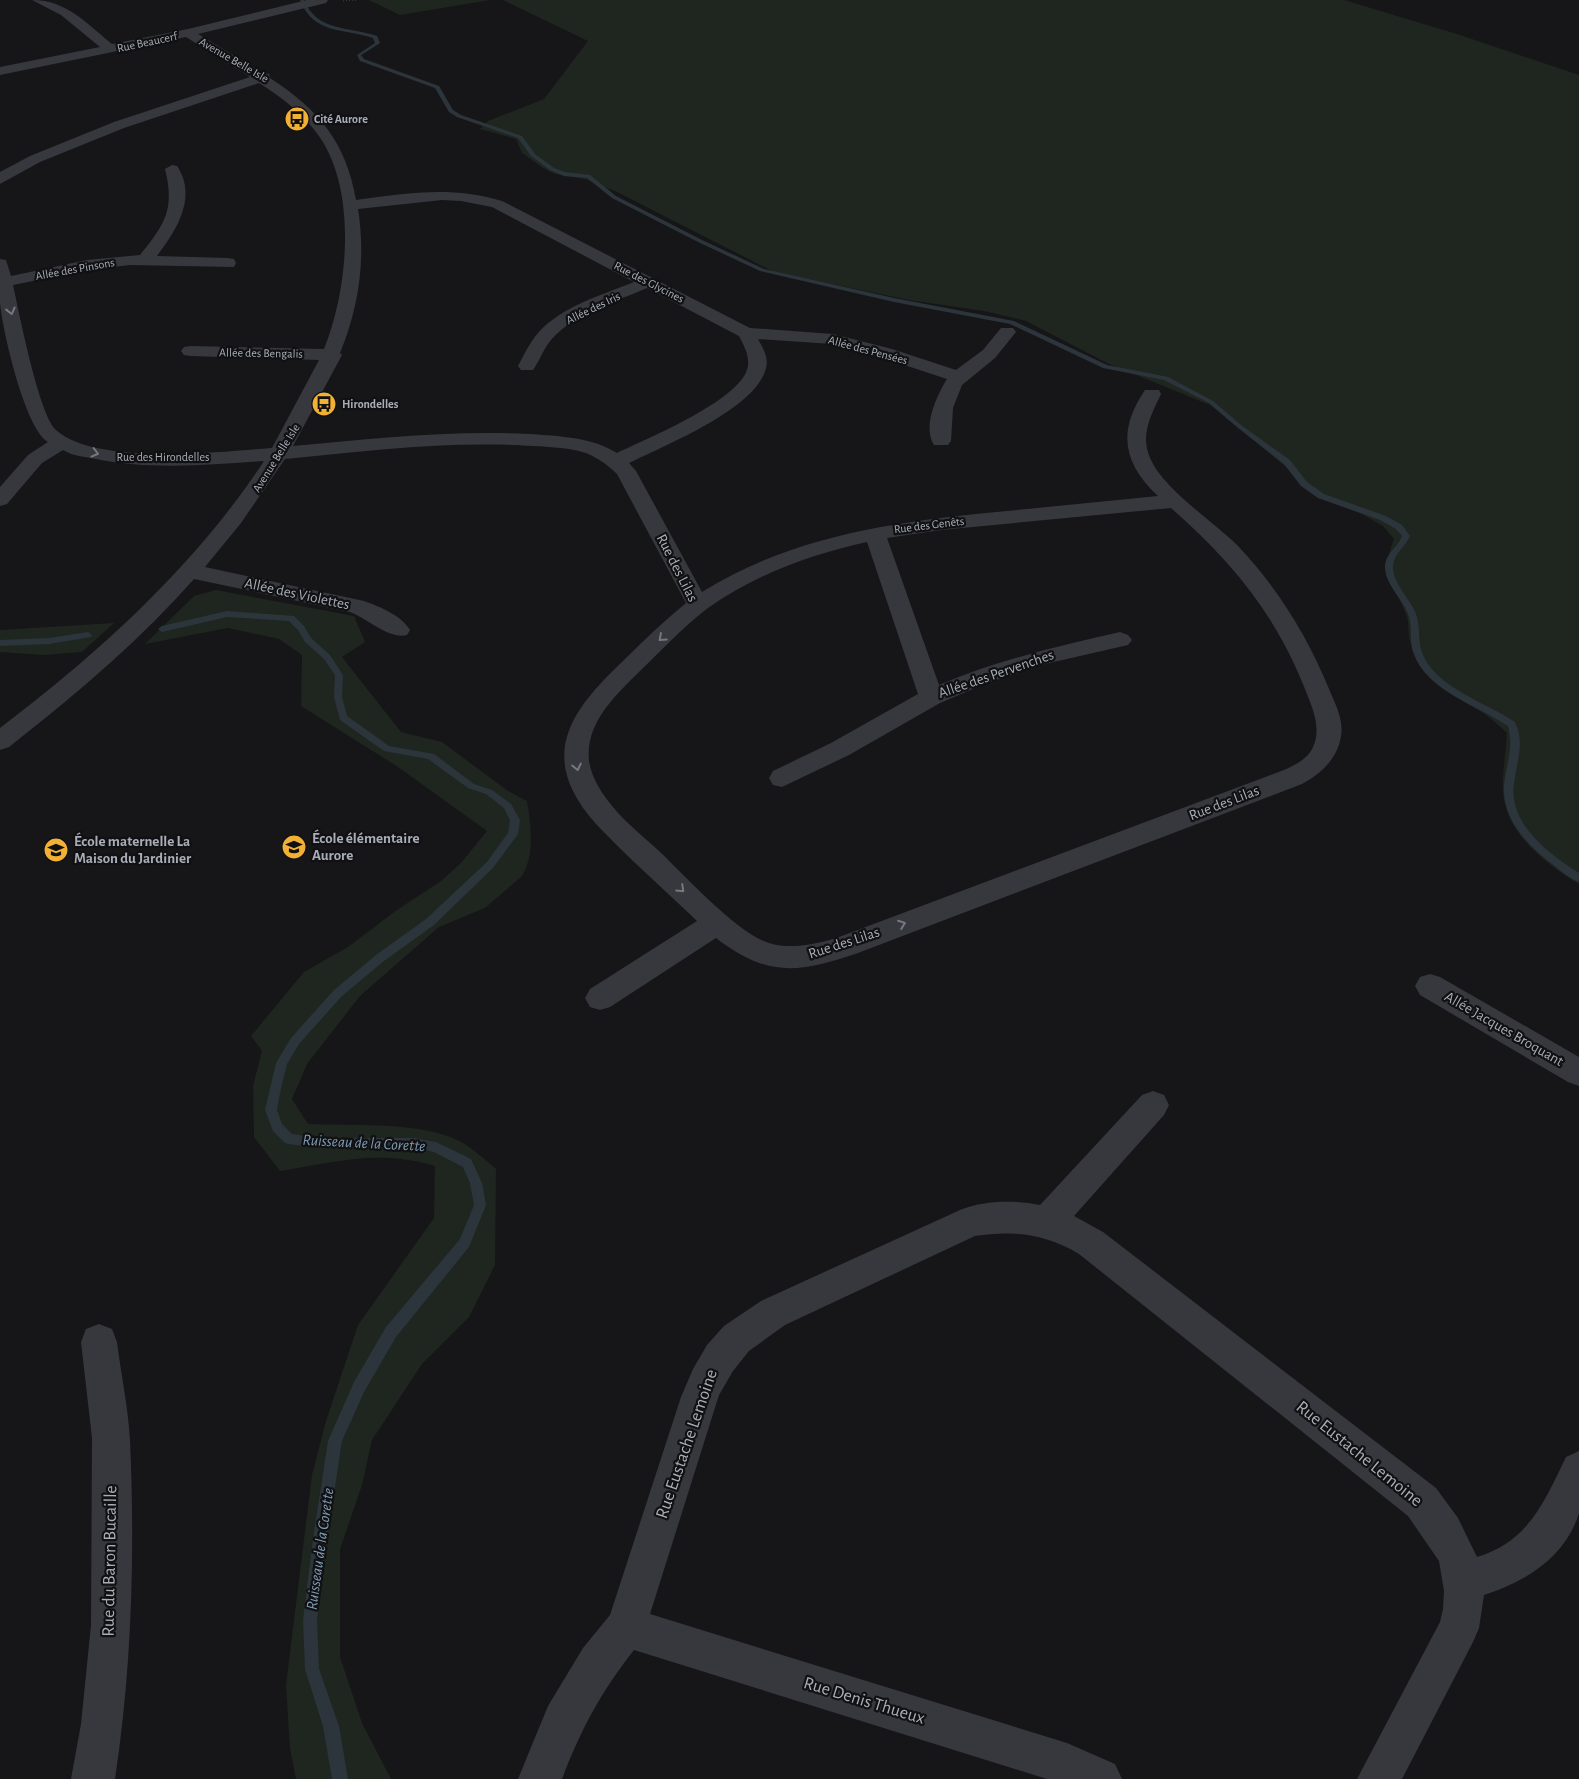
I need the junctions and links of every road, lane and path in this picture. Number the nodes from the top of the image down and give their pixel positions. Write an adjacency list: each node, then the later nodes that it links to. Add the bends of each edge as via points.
1 (38, 0): 4 (street, via 65,12)
2 (311, 3): 3 (street, Rue Beaucerf)
3 (188, 33): 4 (street, Rue Beaucerf); 6 (street, Avenue Belle Isle)
4 (110, 49): 5 (street, Rue Beaucerf)
5 (0, 71)
6 (264, 77): 8 (street, via 144,114 29,162); 9 (street, Avenue Belle Isle, via 302,106 326,135 342,170)
7 (172, 169): 10 (street, via 179,196 177,209 163,237)
8 (0, 178)
9 (350, 206): 13 (street, Rue des Glycines, via 436,196 485,200); 17 (street, Avenue Belle Isle, via 352,285)
10 (145, 260): 11 (street, Allée des Pinsons); 12 (street, Allée des Pinsons)
11 (228, 263)
12 (2, 273): 22 (street, one-way to 22, via 36,410 49,434)
13 (648, 282): 15 (street, Rue des Glycines); 18 (street, Allée des Iris, via 592,306 556,327 540,343)
14 (1007, 332): 19 (street, via 989,354)
15 (746, 333): 19 (street, Allée des Pensées, via 833,339); 24 (street, via 757,361 754,380 745,391 723,407)
16 (190, 351): 17 (street, Allée des Bengalis)
17 (332, 355): 23 (street, Avenue Belle Isle)
18 (528, 366)
19 (958, 377): 21 (street, via 940,414)
20 (1152, 394): 26 (street, Rue des Lilas, via 1139,418 1135,441 1146,470)
21 (941, 441)
22 (60, 443): 23 (street, Rue des Hirondelles, one-way to 23, via 99,455 123,458 177,459); 25 (street, via 35,459)
23 (281, 453): 24 (street, via 417,439 490,438 569,444); 28 (street, Avenue Belle Isle, via 232,524)
24 (617, 461): 29 (street, Rue des Lilas, via 626,471)
25 (0, 500)
26 (1174, 500): 27 (street, Rue des Genêts, via 942,523); 35 (street, Rue des Lilas, one-way to 26, via 738,941 759,952 793,957 821,954 1293,777 1316,763 1327,744 1329,728 1300,649 1272,602 1254,580 1211,532)
27 (875, 533): 29 (street, Rue des Genêts, via 787,557); 32 (street, Allée des Pervenches)
28 (190, 571): 30 (street, Allée des Violettes, via 356,606 374,613); 33 (street, Avenue Belle Isle, via 122,638)
29 (698, 605): 35 (street, Rue des Lilas, one-way to 35, via 610,686 594,705 577,741 575,760 589,797 605,816)
30 (399, 630)
31 (1120, 640): 32 (street, Allée des Pervenches, via 1041,657)
32 (931, 697): 34 (street, Allée des Pervenches)
33 (0, 741)
34 (782, 778)
35 (717, 923): 37 (street)
36 (1430, 986): 38 (street, Allée Jacques Broquant)
37 (600, 998)
38 (1579, 1073)
39 (1153, 1105): 40 (street)
40 (1047, 1222): 43 (street, Rue Eustache Lemoine, via 1075,1232 1091,1243 1422,1502 1443,1528 1459,1560); 44 (street, Rue Eustache Lemoine, via 1005,1216 972,1221 773,1313 727,1347 716,1361 699,1397)
41 (99, 1342): 45 (street, Rue du Baron Bucaille, via 111,1438 111,1615 102,1724)
42 (1579, 1470): 43 (street, via 1552,1528 1541,1542 1515,1564)
43 (1465, 1581): 48 (street, Rue Eustache Lemoine, via 1465,1606 1459,1628)
44 (626, 1627): 46 (street, Rue Eustache Lemoine, via 598,1663 562,1721); 47 (street, Rue Denis Thueux, via 1066,1764)
45 (93, 1779)
46 (540, 1779)
47 (1100, 1779)
48 (1379, 1779)

